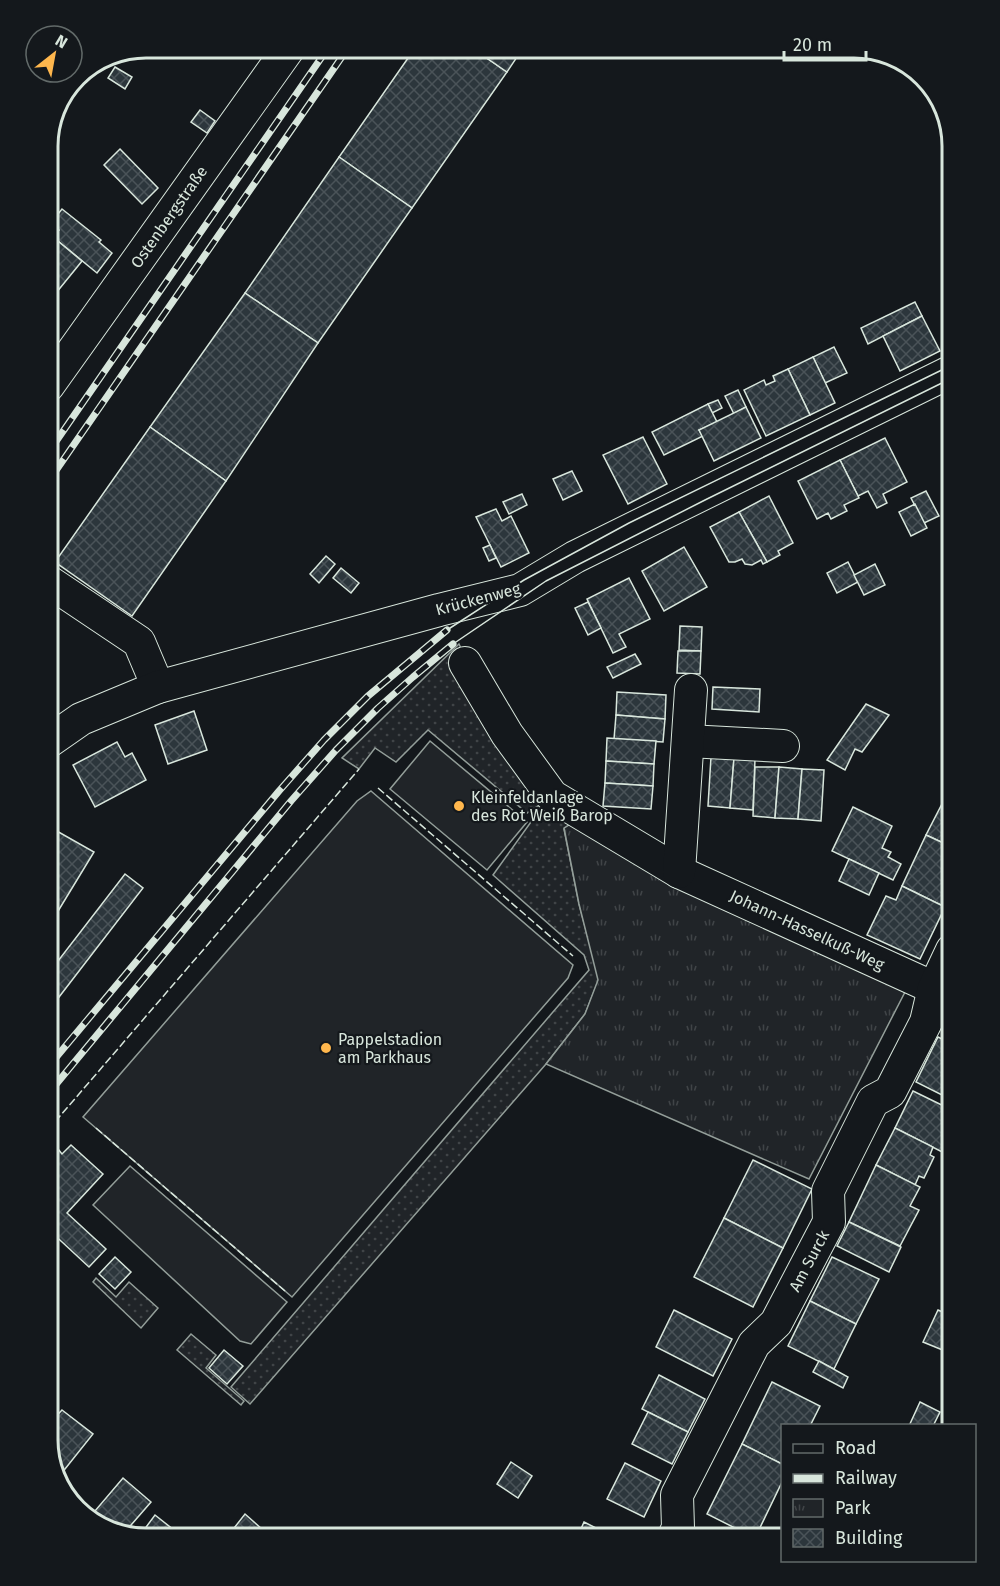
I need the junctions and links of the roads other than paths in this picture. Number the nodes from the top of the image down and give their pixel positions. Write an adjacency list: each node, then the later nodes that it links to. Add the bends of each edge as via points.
1 (281, 59): 2 (street, Ostenbergstraße)
2 (59, 371)
3 (942, 376): 6 (street, Krückenweg, via 575,557 520,590)
4 (59, 588): 6 (street, via 139,642)
5 (465, 663): 11 (street, Johann-Hasselkuß-Weg, via 507,734 552,796)
6 (158, 687): 8 (street, Krückenweg, via 81,719)
7 (691, 690): 9 (street)
8 (59, 734)
9 (688, 741): 10 (street); 11 (street)
10 (783, 746)
11 (680, 872): 13 (street, Johann-Hasselkuß-Weg)
12 (942, 971): 13 (street, Am Surck)
13 (934, 988): 14 (street, Am Surck, via 926,1022 890,1092 873,1101 828,1191 829,1222 776,1323 754,1344 677,1495)
14 (682, 1528)

